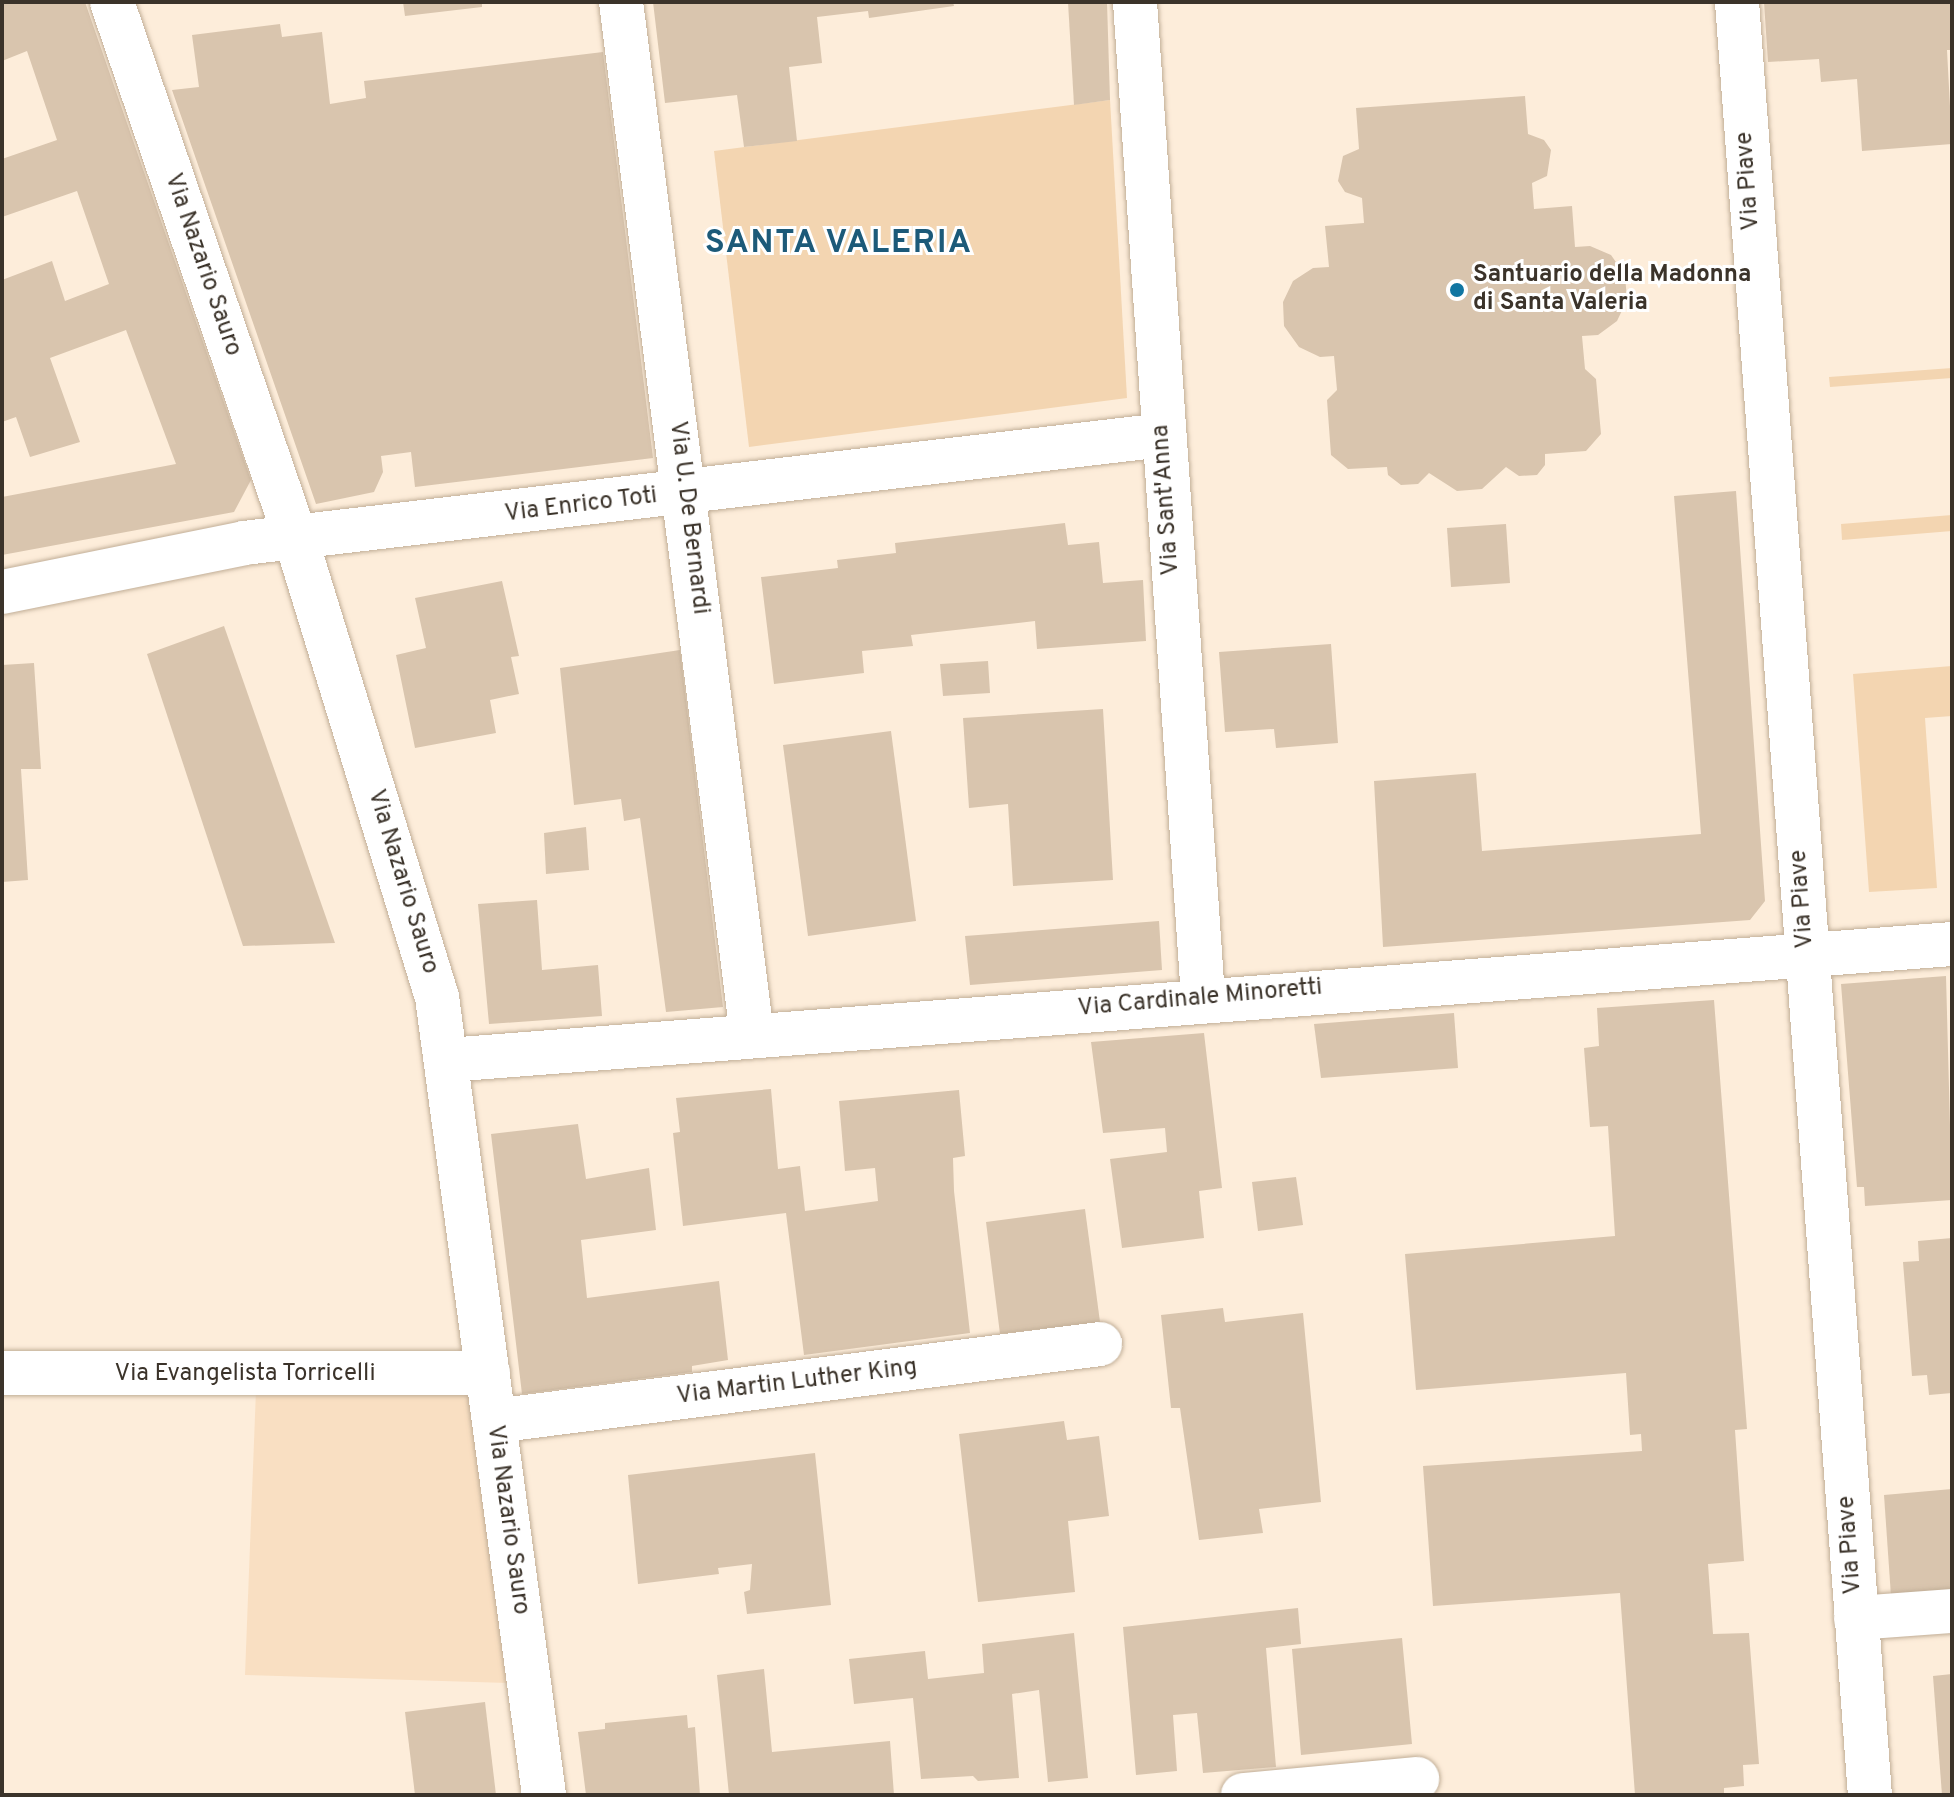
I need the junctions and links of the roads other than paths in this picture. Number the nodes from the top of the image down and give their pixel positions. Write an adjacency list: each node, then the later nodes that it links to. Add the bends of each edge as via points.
1 (112, 2): 7 (street, Via Nazario Sauro)
2 (621, 2): 6 (street, Via U. De Bernardi)
3 (1135, 2): 5 (street, Via Sant'Anna)
4 (1737, 2): 10 (street, Via Piave)
5 (1163, 435): 6 (street, Via Enrico Toti); 11 (street, Via Sant'Anna)
6 (685, 494): 7 (street, Via Enrico Toti); 12 (street, Via U. De Bernardi)
7 (296, 539): 8 (street, Via Enrico Toti, via 244,543); 13 (street, Via Nazario Sauro, via 428,965)
8 (2, 592)
9 (1952, 944): 10 (street, Via Cardinale Minoretti)
10 (1807, 954): 11 (street, Via Cardinale Minoretti); 19 (street, Via Piave)
11 (1203, 998): 12 (street, Via Cardinale Minoretti)
12 (752, 1035): 13 (street, Via Cardinale Minoretti)
13 (448, 1060): 16 (street, Via Nazario Sauro)
14 (1100, 1344): 17 (street, Via Martin Luther King)
15 (2, 1373): 16 (street, Via Evangelista Torricelli)
16 (488, 1373): 17 (street, Via Nazario Sauro)
17 (494, 1421): 21 (street, Via Nazario Sauro)
18 (1952, 1611): 19 (street)
19 (1856, 1618): 23 (street, Via Piave)
20 (1417, 1779): 22 (street)
21 (544, 1795)
22 (1243, 1795)
23 (1870, 1795)

